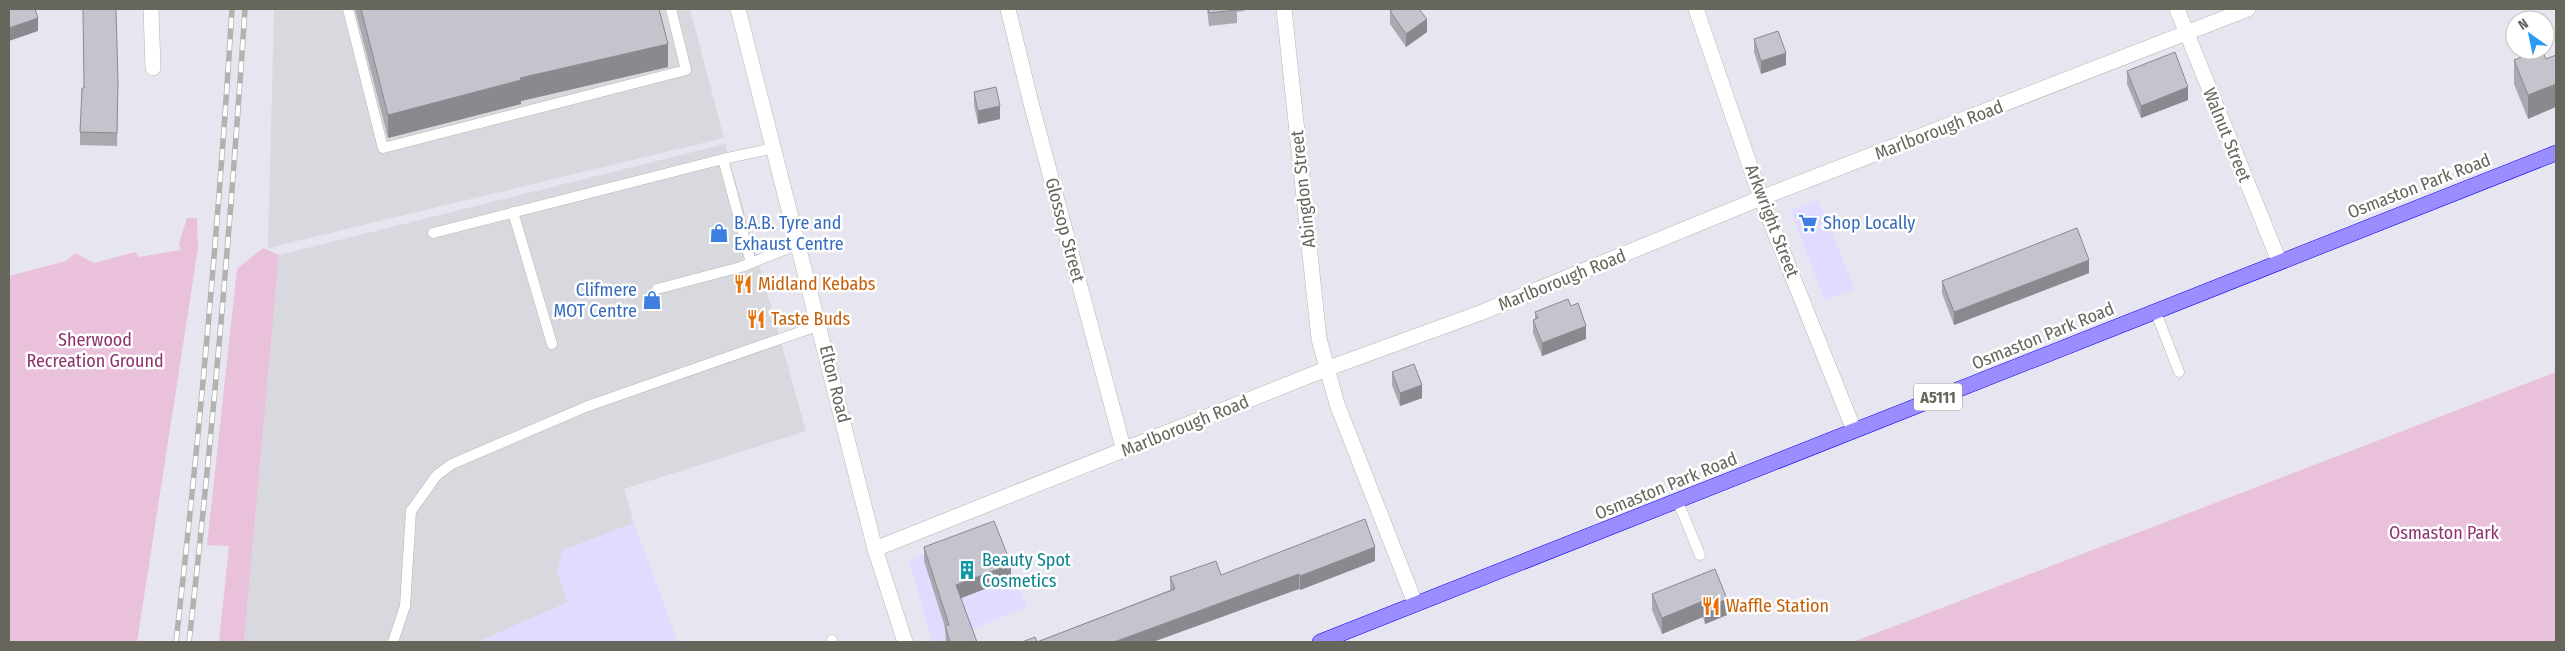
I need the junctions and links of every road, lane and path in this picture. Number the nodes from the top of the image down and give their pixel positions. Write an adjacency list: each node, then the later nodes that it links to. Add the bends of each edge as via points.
1 (151, 9): 11 (street)
2 (348, 9): 3 (lane, via 382,148 686,70)
3 (671, 9)
4 (738, 9): 12 (street, Elton Road)
5 (1008, 9): 28 (street, Glossop Street, via 1030,103)
6 (1285, 9): 25 (street, Abingdon Street, via 1319,339)
7 (1696, 9): 15 (street, Arkwright Street)
8 (2177, 9): 10 (street, Walnut Street)
9 (2248, 9): 10 (street, Marlborough Road)
10 (2186, 34): 15 (street, Marlborough Road); 19 (street, Walnut Street)
11 (153, 68)
12 (774, 148): 14 (lane, via 741,157); 18 (street, Elton Road)
13 (2556, 153): 19 (highway, Osmaston Park Road / A5111)
14 (722, 158): 16 (lane); 20 (lane)
15 (1762, 198): 25 (street, Marlborough Road, via 1480,313); 27 (street, Arkwright Street)
16 (513, 212): 17 (lane); 24 (lane)
17 (432, 233)
18 (799, 244): 20 (lane); 23 (street, Elton Road)
19 (2279, 260): 22 (highway, Osmaston Park Road / A5111)
20 (751, 263): 21 (lane)
21 (657, 289)
22 (2155, 310): 26 (lane); 27 (highway, Osmaston Park Road / A5111)
23 (820, 325): 30 (street, Elton Road); 33 (lane, via 588,406 452,464 437,475 411,511 405,606)
24 (552, 344)
25 (1326, 369): 28 (street, Marlborough Road); 32 (street, Abingdon Street, via 1340,413)
26 (2179, 372)
27 (1854, 430): 29 (highway, Osmaston Park Road / A5111)
28 (1124, 451): 30 (street, Marlborough Road)
29 (1678, 502): 31 (lane); 32 (highway, Osmaston Park Road / A5111)
30 (876, 549): 34 (street, Elton Road)
31 (1700, 555)
32 (1416, 603): 35 (highway, Osmaston Park Road / A5111)
33 (393, 642)
34 (905, 642)
35 (1320, 642)

